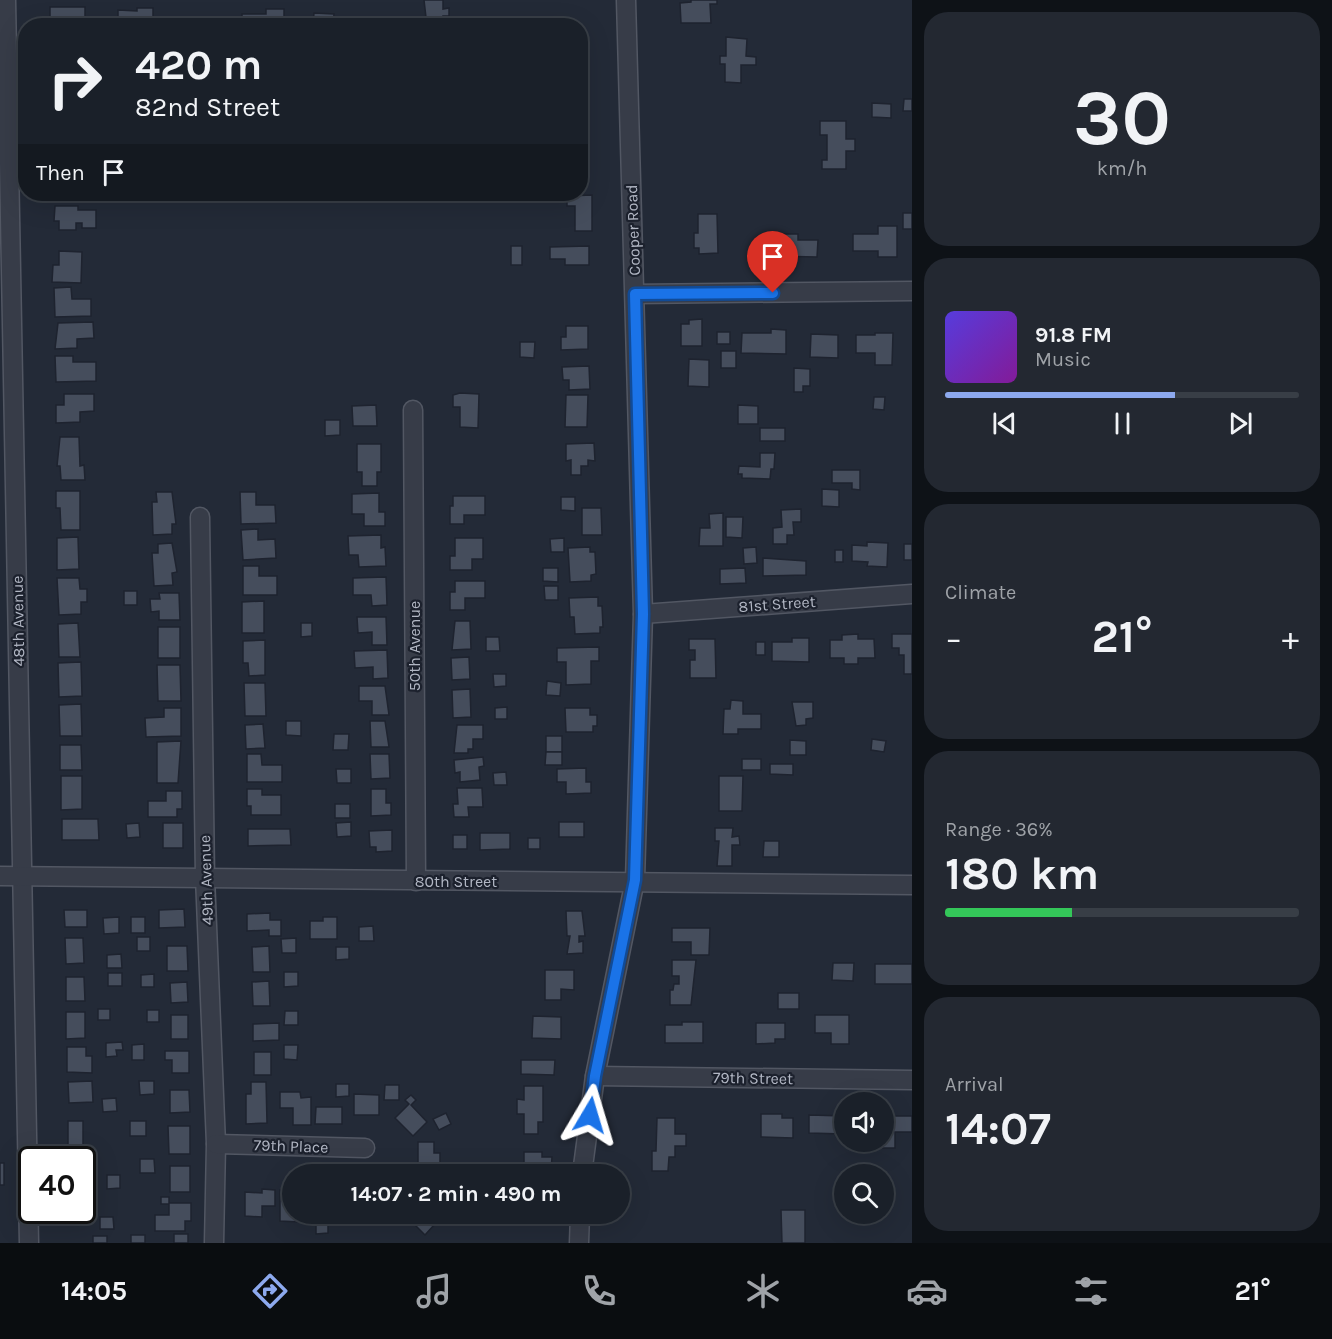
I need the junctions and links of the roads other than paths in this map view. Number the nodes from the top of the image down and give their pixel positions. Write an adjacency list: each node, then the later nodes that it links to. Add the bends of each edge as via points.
1 (6, 0): 10 (street, 48th Avenue)
2 (626, 0): 4 (street, Cooper Road)
3 (912, 291): 4 (street)
4 (635, 294): 8 (street, Cooper Road)
5 (413, 410): 13 (street, 50th Avenue)
6 (200, 517): 11 (street, 49th Avenue)
7 (912, 594): 8 (street, 81st Street)
8 (643, 614): 12 (street, Cooper Road)
9 (0, 876): 10 (street, 80th Street)
10 (23, 876): 11 (street, 80th Street); 21 (street, 48th Avenue)
11 (205, 877): 13 (street, 80th Street); 17 (street, 49th Avenue)
12 (635, 880): 13 (street, 80th Street); 14 (street, 80th Street); 15 (street, Cooper Road)
13 (416, 881)
14 (912, 885)
15 (595, 1076): 16 (street, 79th Street); 19 (street, Cooper Road)
16 (912, 1080)
17 (216, 1144): 18 (street, 79th Place); 22 (street, 49th Avenue)
18 (365, 1148)
19 (583, 1164)
20 (580, 1224): 23 (street)
21 (29, 1243)
22 (214, 1243)
23 (579, 1243)

